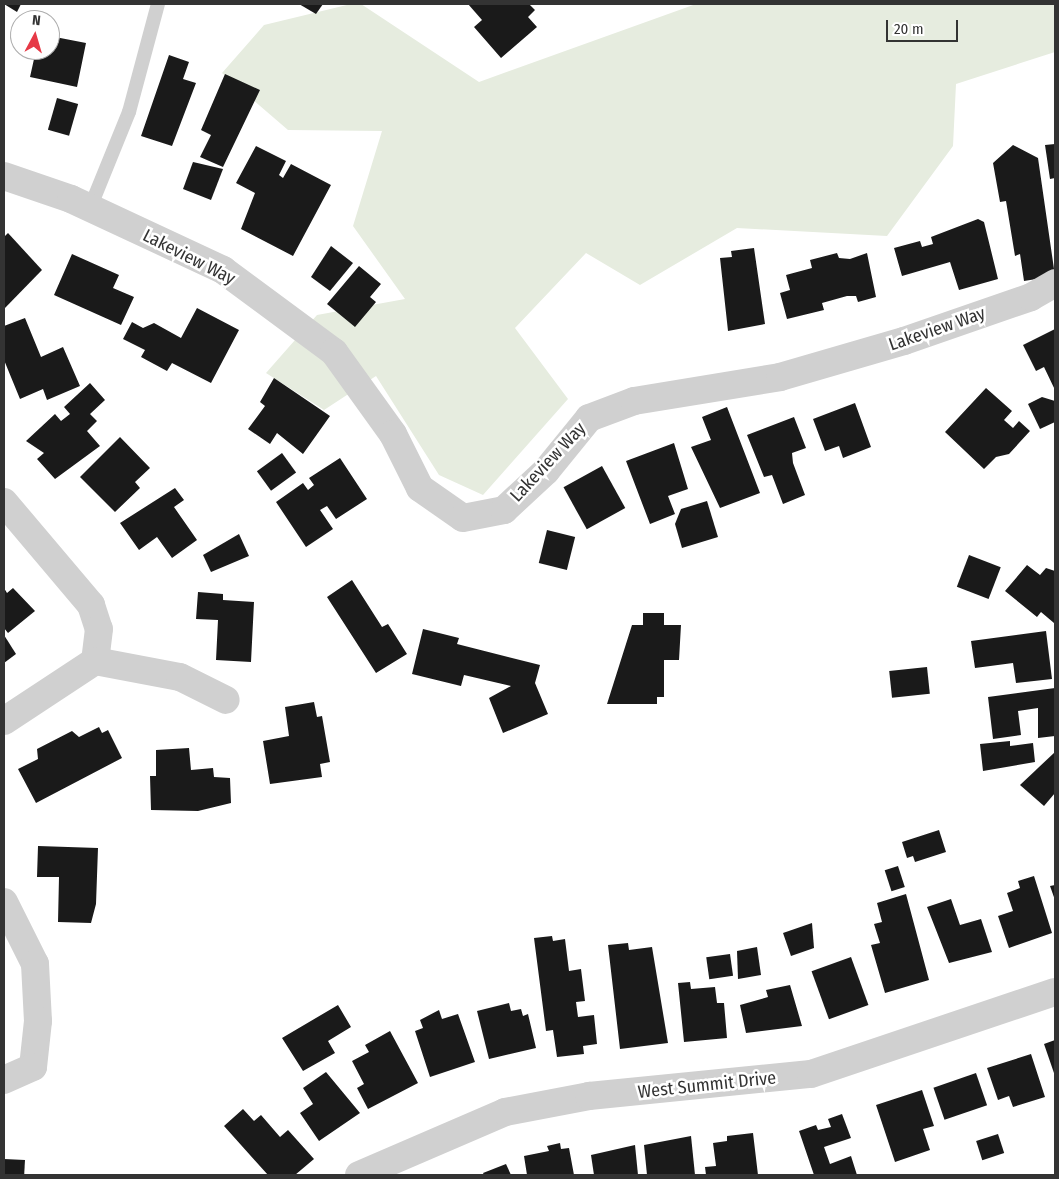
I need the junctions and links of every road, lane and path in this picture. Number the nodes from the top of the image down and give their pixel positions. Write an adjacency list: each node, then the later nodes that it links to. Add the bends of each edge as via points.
1 (158, 4): 3 (lane, via 128,112)
2 (4, 176): 3 (street, Lakeview Way)
3 (90, 208): 4 (street, Lakeview Way, via 223,270 334,352 393,434 420,488 463,518 504,510 546,471 589,418 634,401 780,377 904,341 1030,297)
4 (1055, 283)
5 (4, 502): 6 (street, via 91,605 99,629)
6 (95, 661): 7 (street, via 180,677); 8 (street)
7 (226, 700)
8 (4, 721)
9 (4, 902): 11 (street, via 35,964 38,1021 33,1067)
10 (1055, 992): 12 (street, West Summit Drive, via 811,1074 589,1096 505,1112)
11 (4, 1080)
12 (359, 1175)

